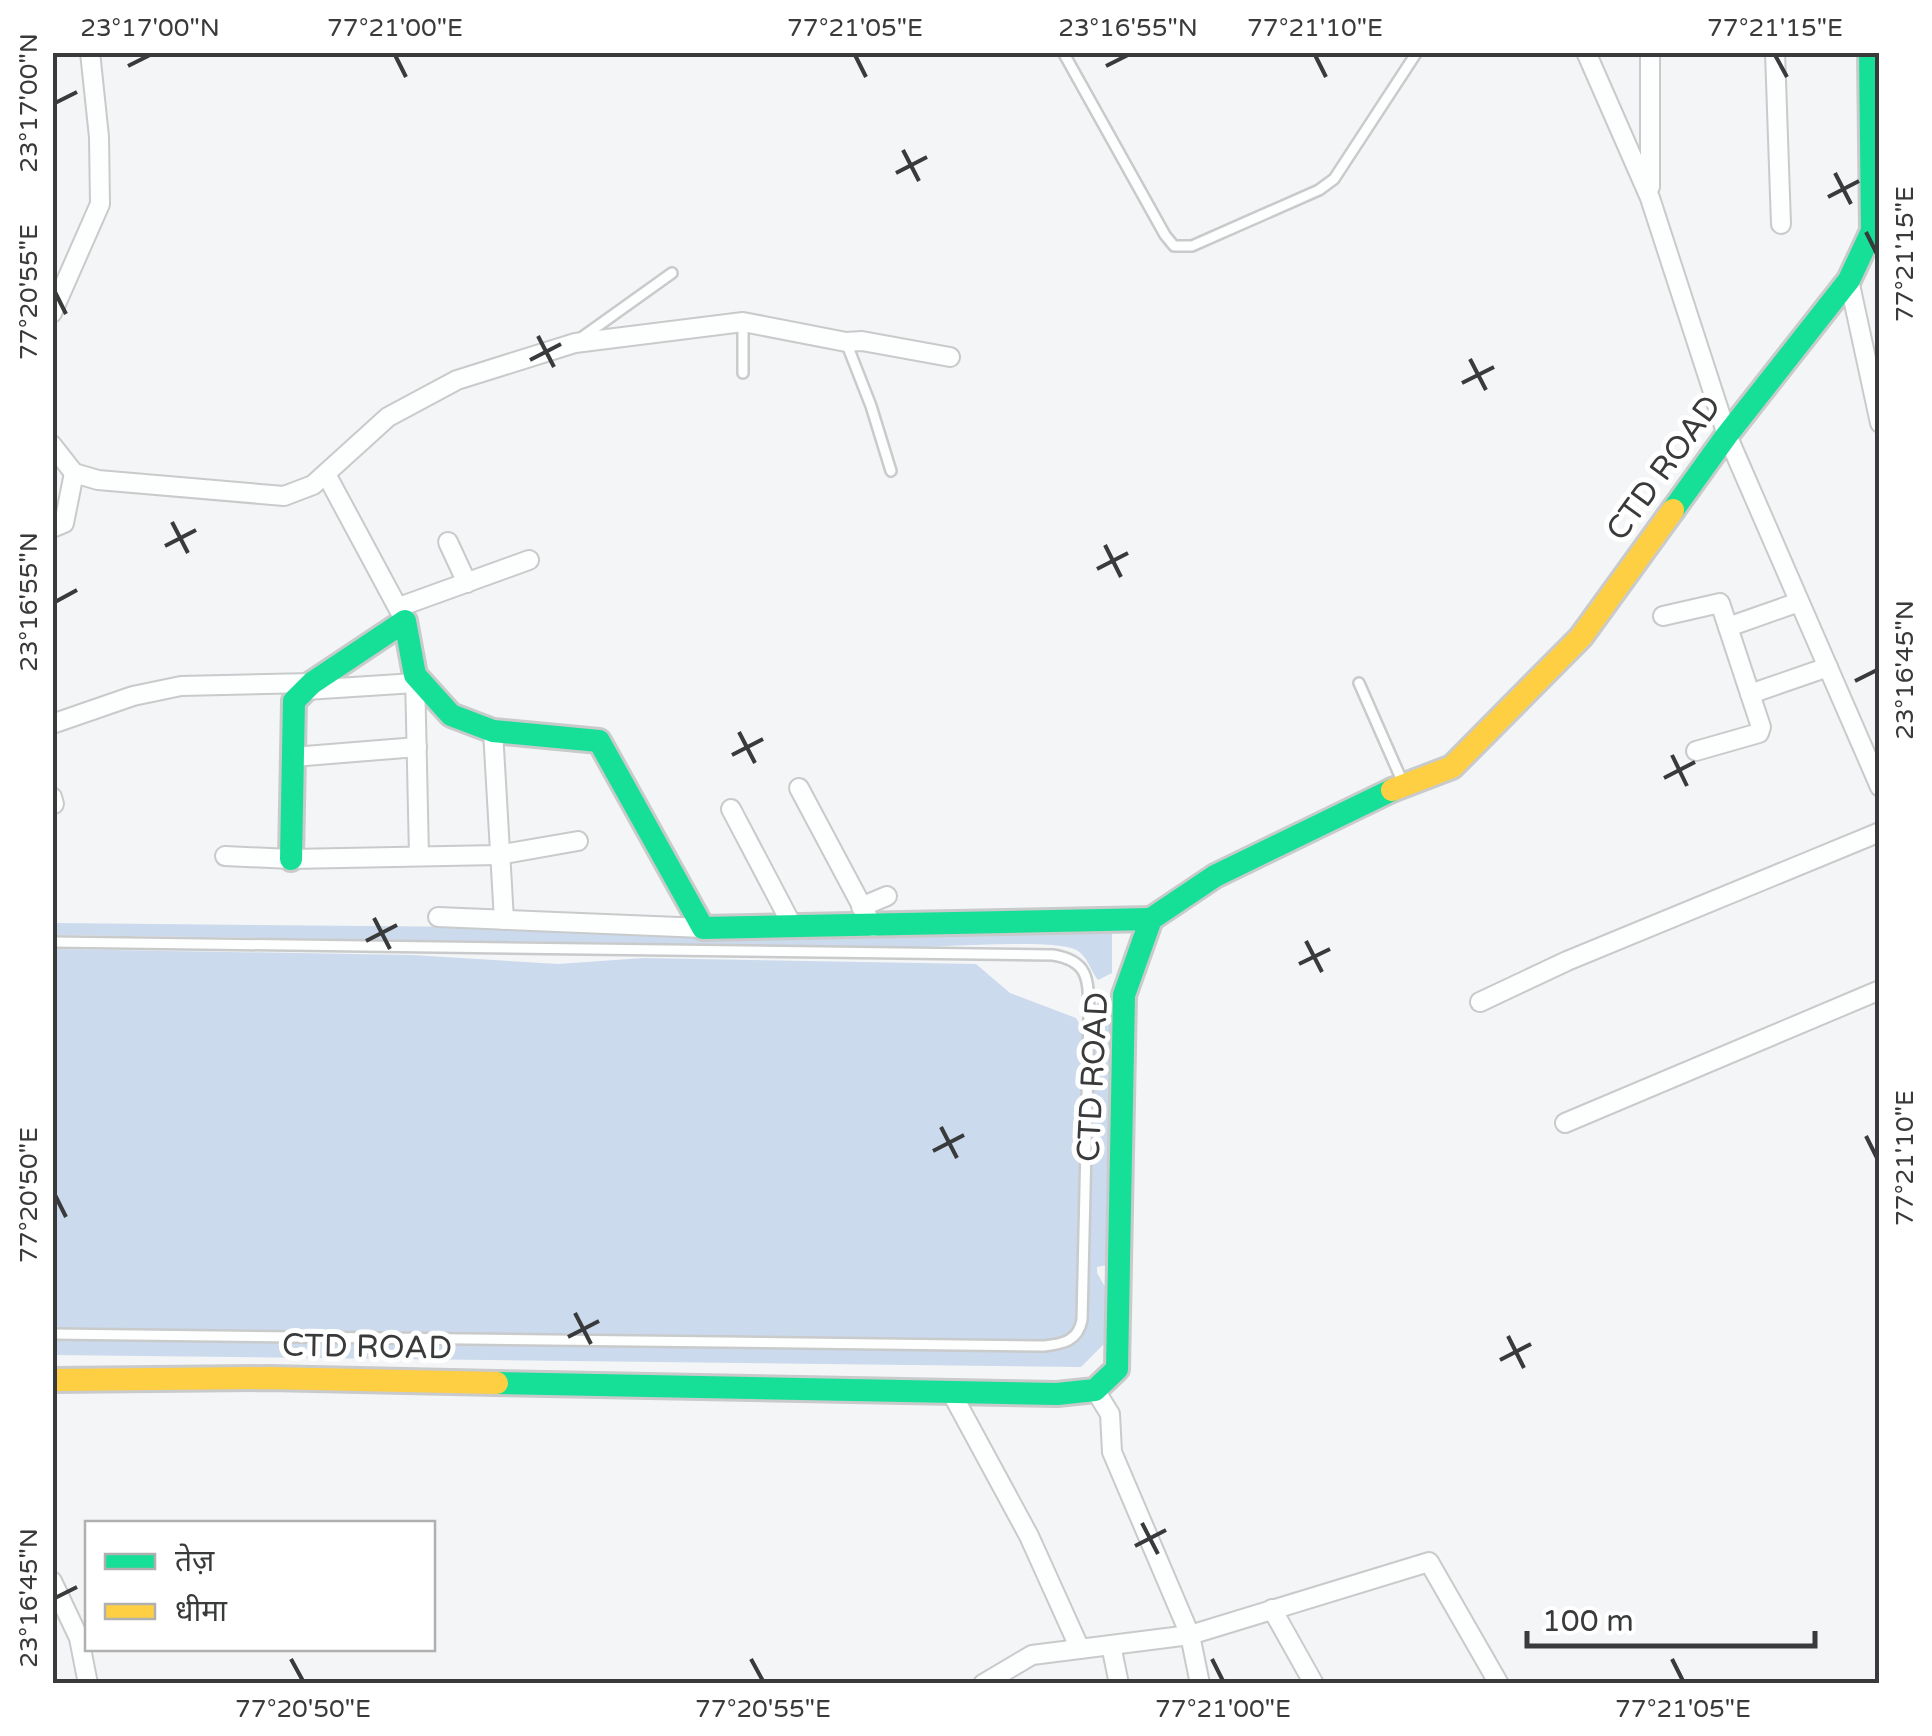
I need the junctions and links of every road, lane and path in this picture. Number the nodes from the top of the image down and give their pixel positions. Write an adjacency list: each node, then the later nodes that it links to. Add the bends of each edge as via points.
1 (90, 52): 13 (street, via 100,204)
2 (1063, 52): 3 (lane, via 1165,235 1174,246 1192,246 1334,179)
3 (1417, 52)
4 (1586, 52): 8 (street)
5 (1650, 52): 8 (street)
6 (1775, 52): 9 (street)
7 (1870, 52): 10 (street, CTD ROAD)
8 (1650, 198): 20 (street)
9 (1782, 224)
10 (1876, 230): 12 (street, CTD ROAD)
11 (672, 273): 16 (lane)
12 (1849, 280): 19 (street); 20 (street, CTD ROAD)
13 (52, 313)
14 (742, 322): 15 (street); 16 (street); 18 (lane)
15 (846, 342): 17 (street); 22 (lane)
16 (575, 343): 24 (street, via 457,380 388,417)
17 (950, 357)
18 (743, 373)
19 (1880, 423)
20 (1727, 435): 29 (street); 43 (street, CTD ROAD, via 1581,636 1452,767)
21 (52, 446): 23 (street)
22 (891, 471)
23 (74, 473): 24 (street, via 284,496); 25 (street, via 64,522)
24 (326, 474): 30 (street)
25 (52, 528)
26 (448, 542): 28 (street)
27 (529, 560): 28 (street)
28 (467, 583): 30 (street)
29 (1799, 602): 32 (street); 33 (street)
30 (402, 614): 34 (street); 36 (street)
31 (1663, 616): 32 (street, via 1716,602)
32 (1728, 626): 37 (street)
33 (1828, 667): 37 (street); 44 (street)
34 (415, 679): 36 (street); 39 (street, via 451,715); 40 (street)
35 (1359, 684): 43 (lane)
36 (309, 687): 38 (street, via 160,689); 42 (street, via 294,701)
37 (1750, 694): 41 (street, via 1759,734)
38 (52, 724)
39 (493, 731): 49 (street); 59 (street, via 598,741)
40 (417, 747): 42 (street); 51 (street)
41 (1696, 751)
42 (293, 758): 52 (street)
43 (1404, 785): 56 (street, CTD ROAD, via 1215,876)
44 (1880, 787)
45 (799, 788): 55 (street)
46 (731, 809): 58 (street)
47 (1880, 832): 62 (street)
48 (578, 841): 49 (street)
49 (498, 855): 51 (street); 57 (street)
50 (225, 856): 52 (street)
51 (419, 856): 52 (street)
52 (291, 859)
53 (887, 896): 55 (street)
54 (438, 917): 57 (street)
55 (867, 917): 56 (street); 58 (street)
56 (1151, 919): 66 (street, CTD ROAD, via 1124,996 1117,1369)
57 (504, 920): 59 (street)
58 (792, 925): 59 (street)
59 (703, 928)
60 (52, 942): 64 (lane, via 1053,955 1076,961 1093,991 1082,1320 1067,1342)
61 (1880, 990): 63 (street)
62 (1480, 1002)
63 (1565, 1124)
64 (52, 1334)
65 (52, 1380): 67 (street, CTD ROAD)
66 (1095, 1390): 67 (street, CTD ROAD); 70 (street, via 1110,1414 1112,1452)
67 (952, 1392): 72 (street)
68 (52, 1581): 73 (street, via 79,1638)
69 (1272, 1609): 70 (street); 77 (street); 78 (street, via 1429,1562)
70 (1190, 1635): 71 (street); 76 (street)
71 (1111, 1645): 72 (street); 75 (street)
72 (1080, 1649): 74 (street, via 1032,1655)
73 (88, 1684)
74 (983, 1684)
75 (1119, 1684)
76 (1200, 1684)
77 (1314, 1684)
78 (1499, 1684)

